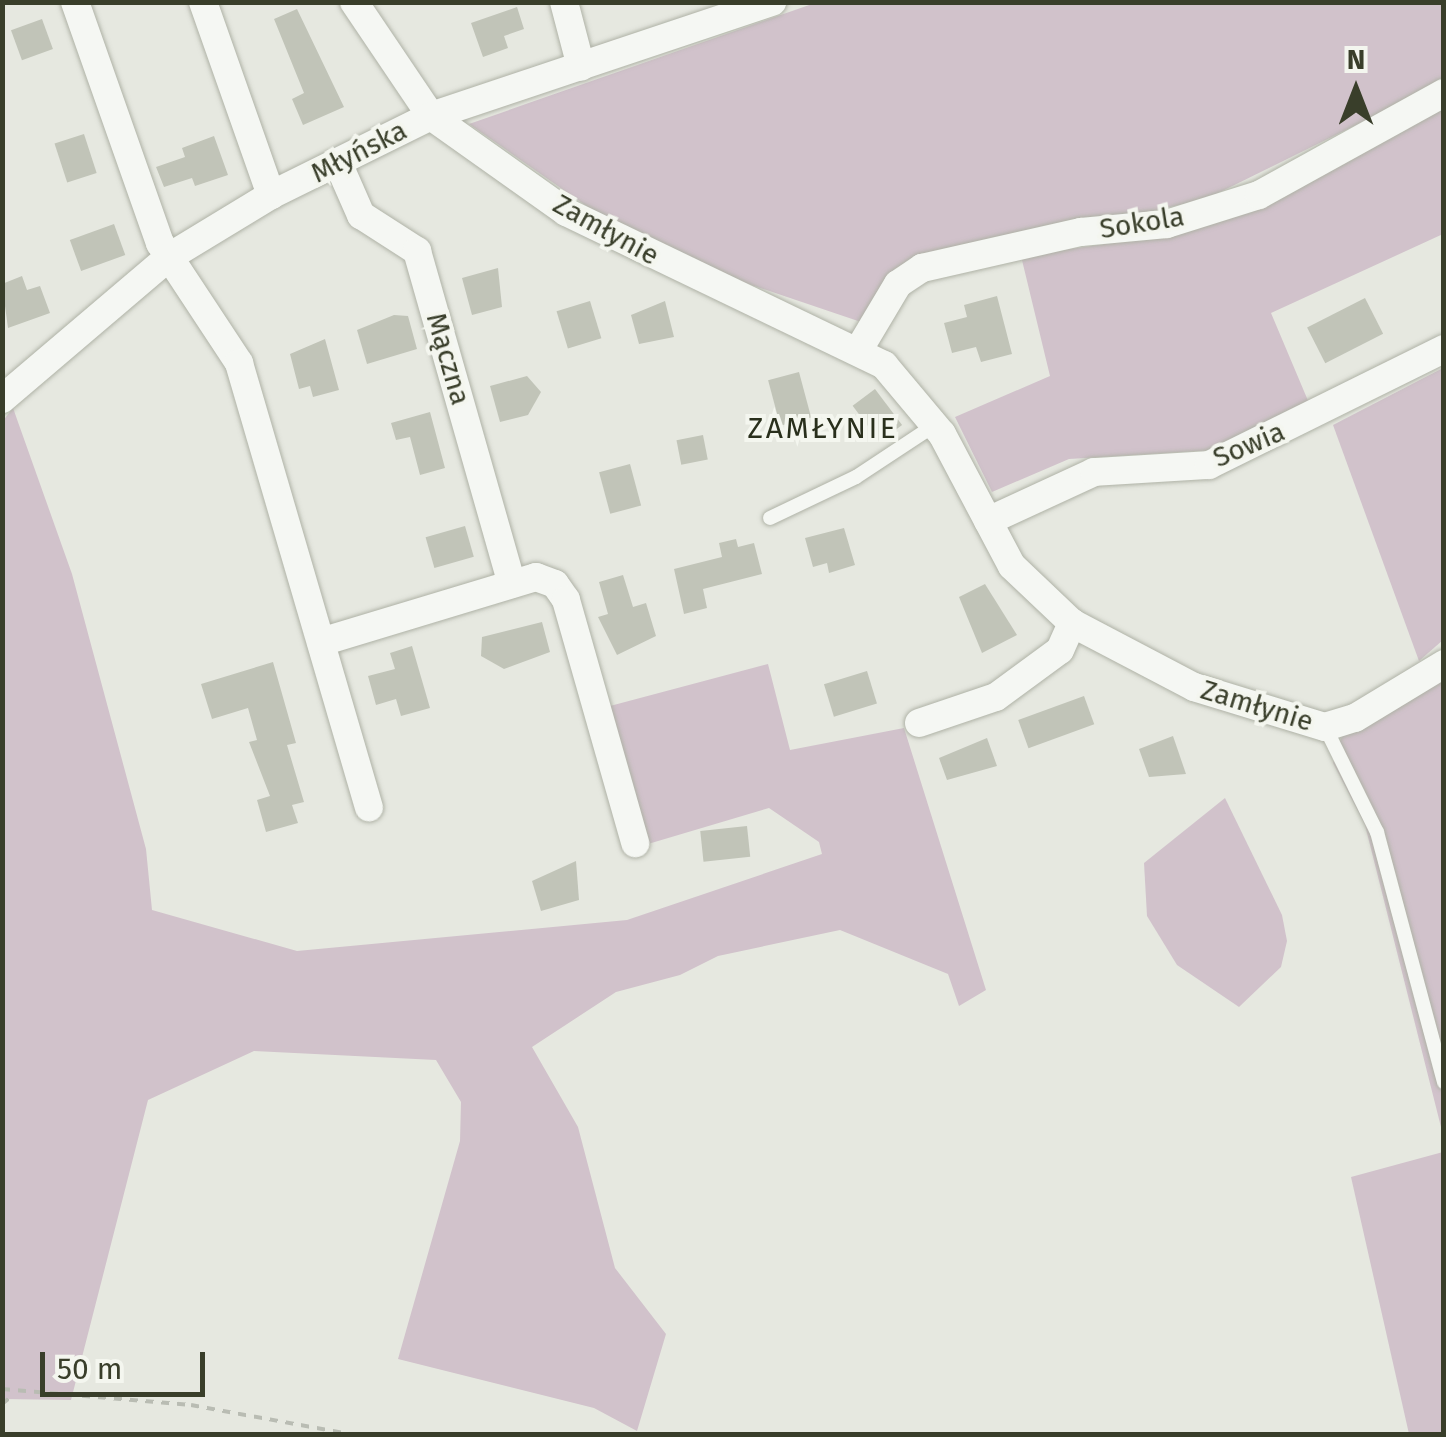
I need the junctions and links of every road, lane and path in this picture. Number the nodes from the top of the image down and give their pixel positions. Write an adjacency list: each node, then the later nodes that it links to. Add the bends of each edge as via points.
1 (74, 2): 11 (street)
2 (204, 2): 10 (street)
3 (354, 2): 8 (street, Młyńska)
4 (564, 2): 6 (street)
5 (772, 2): 6 (street)
6 (581, 66): 8 (street)
7 (1444, 93): 13 (street, Sokola, via 1259,195 1168,224 1081,232 922,268 898,284)
8 (430, 116): 9 (street, Młyńska); 13 (street, Zamłynie, via 566,212 658,261 767,302)
9 (339, 164): 10 (street, Młyńska); 18 (street, Mączna, via 361,215 418,250)
10 (271, 195): 11 (street, Młyńska)
11 (170, 258): 14 (street, Młyńska); 20 (street, via 239,363)
12 (1444, 349): 17 (street, Sowia, via 1209,465 1094,472)
13 (858, 351): 15 (street, Zamłynie, via 884,364)
14 (4, 394)
15 (935, 426): 16 (lane, via 856,477); 17 (street, Zamłynie)
16 (770, 518)
17 (988, 521): 19 (street, Zamłynie, via 1012,566)
18 (512, 584): 20 (street); 25 (street, via 536,577 556,584 566,600)
19 (1072, 623): 22 (street, via 1060,650 996,697); 23 (street, Zamłynie, via 1194,687)
20 (320, 642): 24 (street)
21 (1444, 664): 23 (street, via 1355,718)
22 (919, 723)
23 (1326, 727): 26 (lane, Zamłynie, via 1377,832)
24 (369, 807)
25 (635, 843)
26 (1444, 1082)
27 (2, 1389): 28 (path)
28 (13, 1395): 29 (path); 30 (path, via 191,1405)
29 (2, 1404)
30 (349, 1434)

